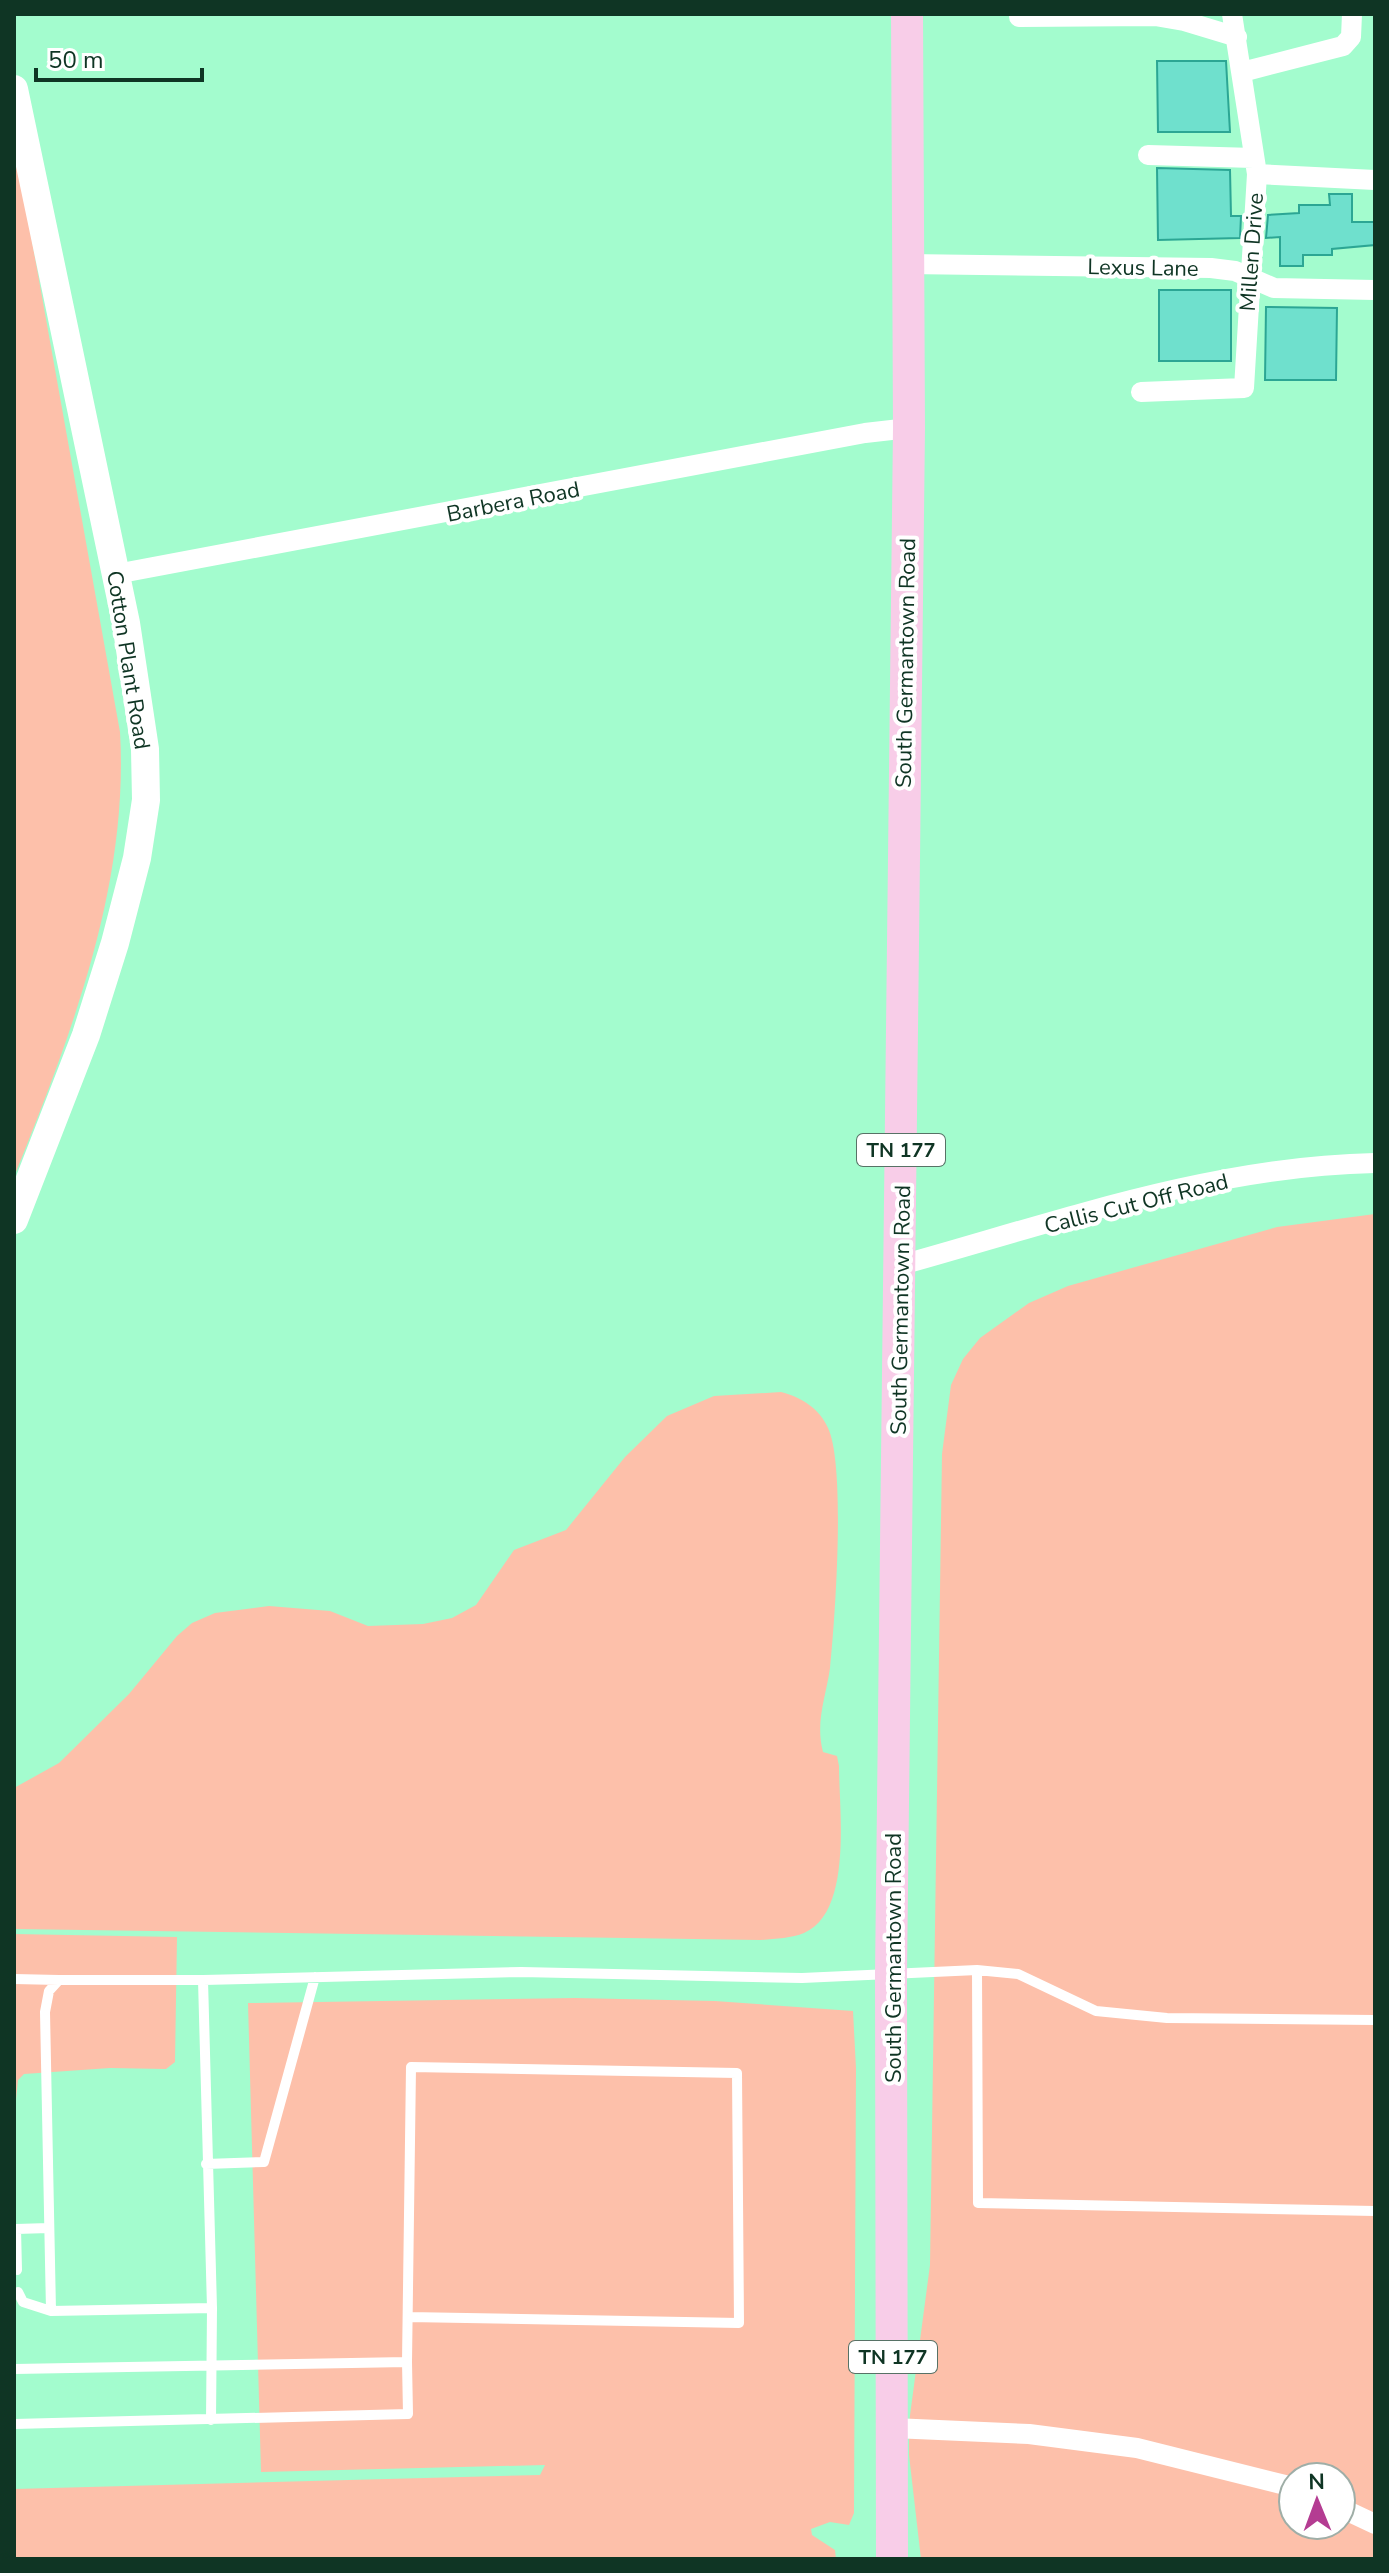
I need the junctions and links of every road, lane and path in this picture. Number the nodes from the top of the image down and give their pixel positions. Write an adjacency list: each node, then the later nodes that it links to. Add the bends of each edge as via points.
1 (907, 14): 11 (main road, South Germantown Road / TN 177)
2 (1232, 14): 5 (street, Millen Drive)
3 (1352, 14): 6 (street, via 1351,37 1343,46)
4 (1019, 17): 5 (street, via 1155,16)
5 (1237, 37): 6 (street, Millen Drive)
6 (1242, 72): 9 (street, Millen Drive)
7 (14, 89): 16 (street, Cotton Plant Road)
8 (1148, 155): 9 (street)
9 (1255, 166): 10 (street); 12 (street, Millen Drive)
10 (1375, 180)
11 (907, 264): 12 (street, Lexus Lane, via 1211,268); 15 (main road, South Germantown Road / TN 177)
12 (1248, 277): 13 (street, Lexus Lane, via 1290,290); 14 (street, Millen Drive, via 1244,388)
13 (1375, 290)
14 (1141, 392)
15 (909, 428): 16 (street, Barbera Road); 19 (main road, South Germantown Road / TN 177)
16 (116, 574): 18 (street, Cotton Plant Road, via 145,749 146,800 137,858 86,1035)
17 (1375, 1163): 19 (street, Callis Cut Off Road, via 1280,1170 1213,1182)
18 (14, 1220)
19 (901, 1265): 21 (main road, South Germantown Road / TN 177)
20 (977, 1970): 21 (lane); 26 (lane, via 1018,1974 1096,2011 1167,2018); 28 (lane, via 978,2203)
21 (891, 1974): 22 (lane); 41 (main road, South Germantown Road / TN 177)
22 (315, 1977): 25 (lane); 27 (lane, via 264,2162)
23 (14, 1979): 24 (lane)
24 (59, 1980): 25 (lane); 29 (lane, via 49,1991 45,2012)
25 (203, 1980): 27 (lane)
26 (1375, 2020)
27 (206, 2164): 33 (lane)
28 (1375, 2211)
29 (49, 2228): 30 (lane); 34 (lane)
30 (15, 2229): 31 (lane)
31 (17, 2270)
32 (18, 2292): 34 (lane, via 23,2302)
33 (212, 2308): 34 (lane); 37 (lane)
34 (51, 2311)
35 (408, 2317): 35 (lane, via 411,2067 737,2073 739,2323); 36 (lane)
36 (407, 2362): 37 (lane); 39 (lane, via 408,2414)
37 (212, 2366): 38 (lane); 39 (lane)
38 (14, 2369)
39 (211, 2420): 40 (lane)
40 (14, 2424)
41 (893, 2428): 42 (street, via 1029,2434 1137,2448); 43 (main road, South Germantown Road / TN 177)
42 (1277, 2483)
43 (892, 2559)

